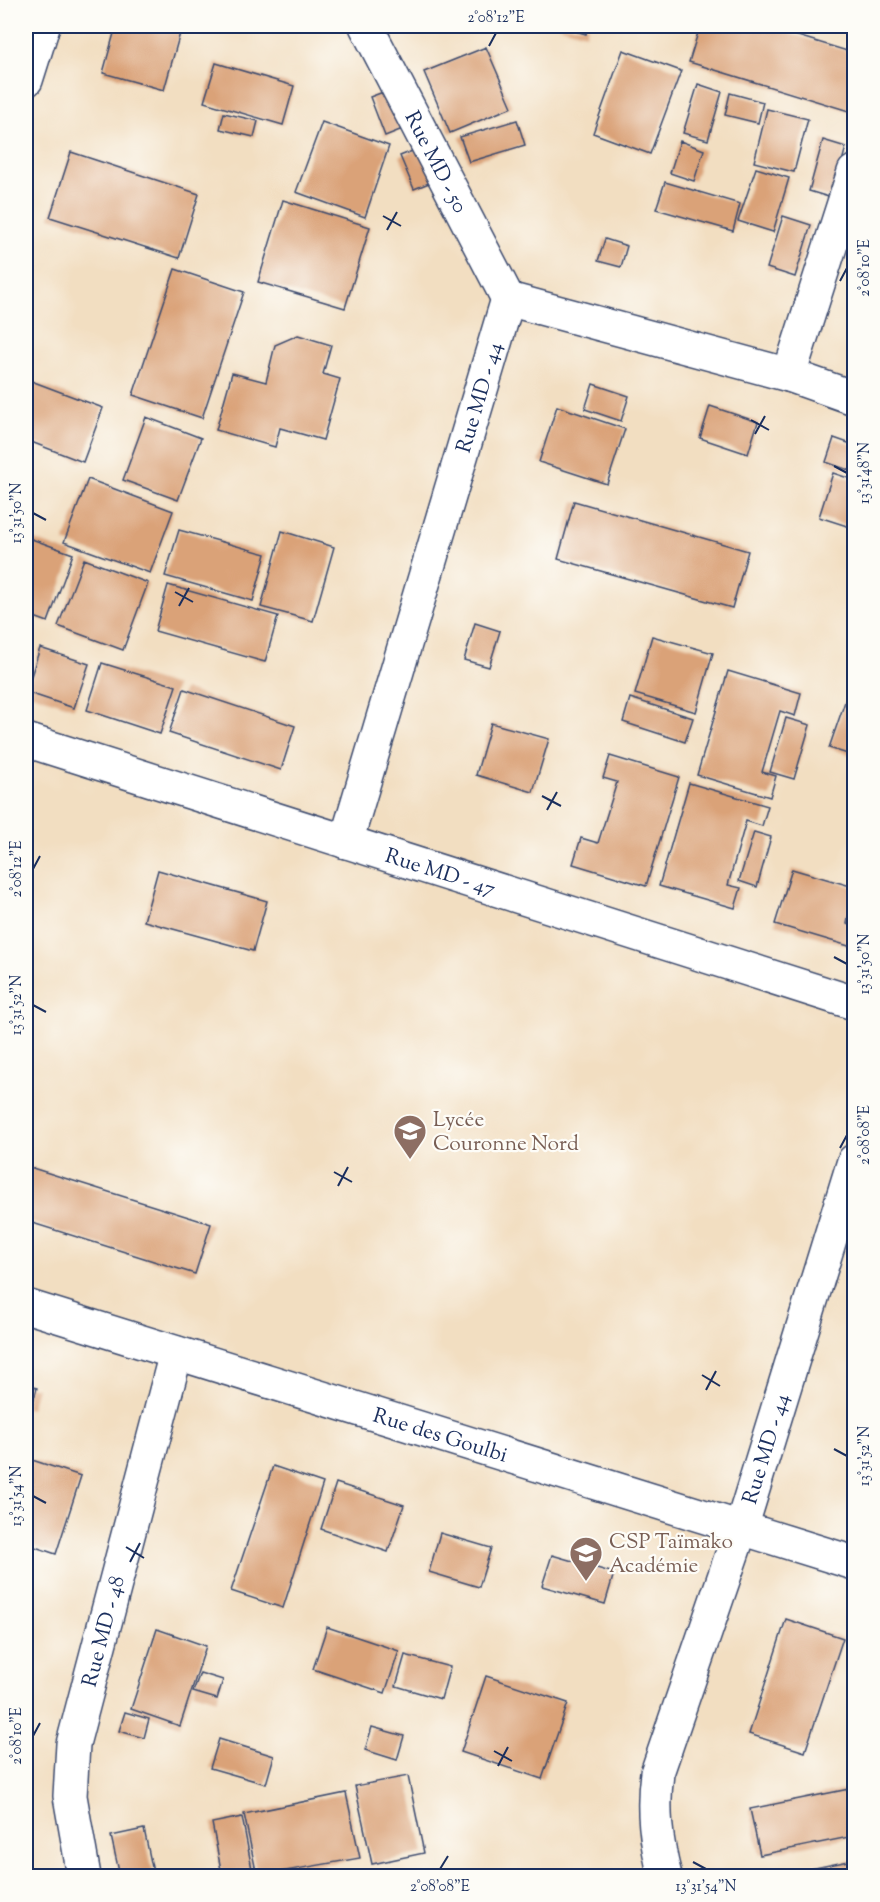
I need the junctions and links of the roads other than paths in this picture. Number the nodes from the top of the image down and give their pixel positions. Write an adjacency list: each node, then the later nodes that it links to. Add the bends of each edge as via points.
1 (43, 26): 3 (street)
2 (366, 26): 5 (street, Rue MD - 50)
3 (26, 80)
4 (855, 172): 6 (street)
5 (508, 298): 6 (street); 9 (street, Rue MD - 44)
6 (789, 375): 7 (street)
7 (855, 398)
8 (26, 740): 9 (street, Rue MD - 47)
9 (346, 842): 10 (street, Rue MD - 47)
10 (855, 1003)
11 (855, 1161): 14 (street, Rue MD - 44)
12 (26, 1306): 13 (street, Rue des Goulbi)
13 (176, 1353): 14 (street, Rue des Goulbi); 16 (street, Rue MD - 48, via 73,1744 70,1796)
14 (741, 1528): 15 (street, Rue des Goulbi); 17 (street, Rue MD - 44, via 657,1773 653,1800 655,1833)
15 (855, 1563)
16 (84, 1876)
17 (665, 1876)

